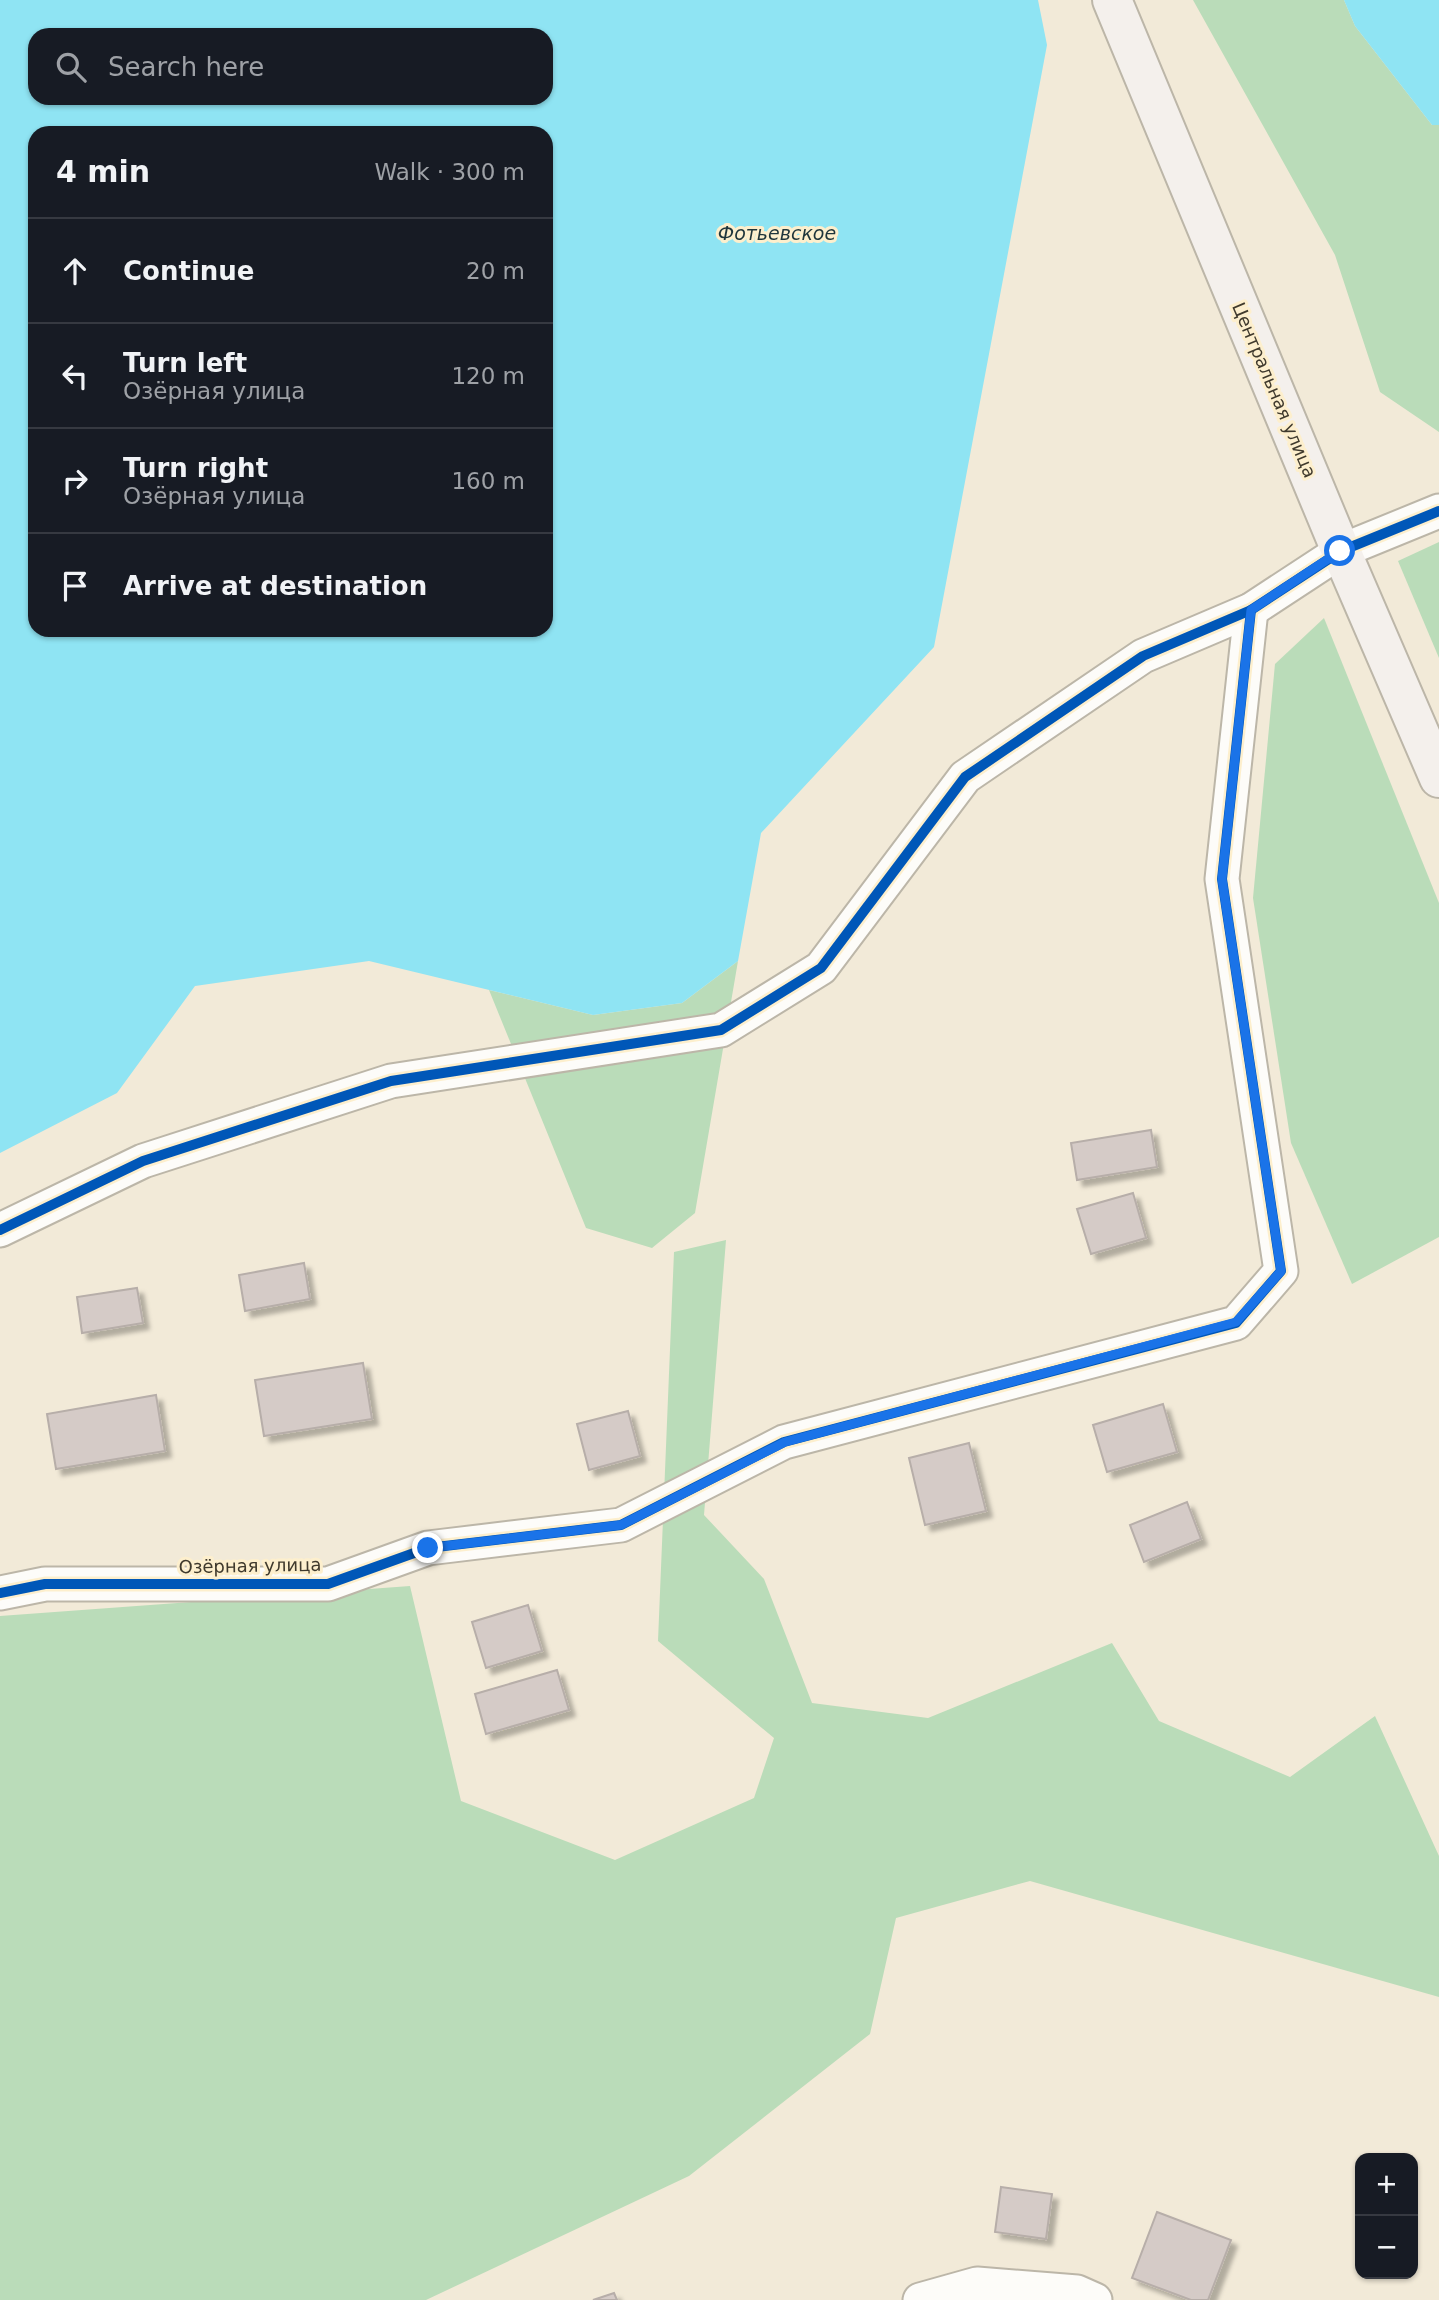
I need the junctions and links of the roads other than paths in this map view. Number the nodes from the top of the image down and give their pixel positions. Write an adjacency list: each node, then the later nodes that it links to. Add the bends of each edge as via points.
1 (1112, 0): 3 (main road, Центральная улица)
2 (1439, 511): 3 (street)
3 (1340, 551): 4 (street); 5 (main road, Центральная улица)
4 (1251, 610): 6 (street, via 1143,656 965,777 821,968 720,1030 391,1080 143,1160); 7 (street, Озёрная улица, via 1222,879 1281,1271 1236,1322 785,1442 621,1525 428,1548 328,1584 46,1584)
5 (1439, 778)
6 (0, 1230)
7 (0, 1593)
8 (920, 2300): 9 (street, via 977,2284 1077,2292)
9 (1095, 2300)

